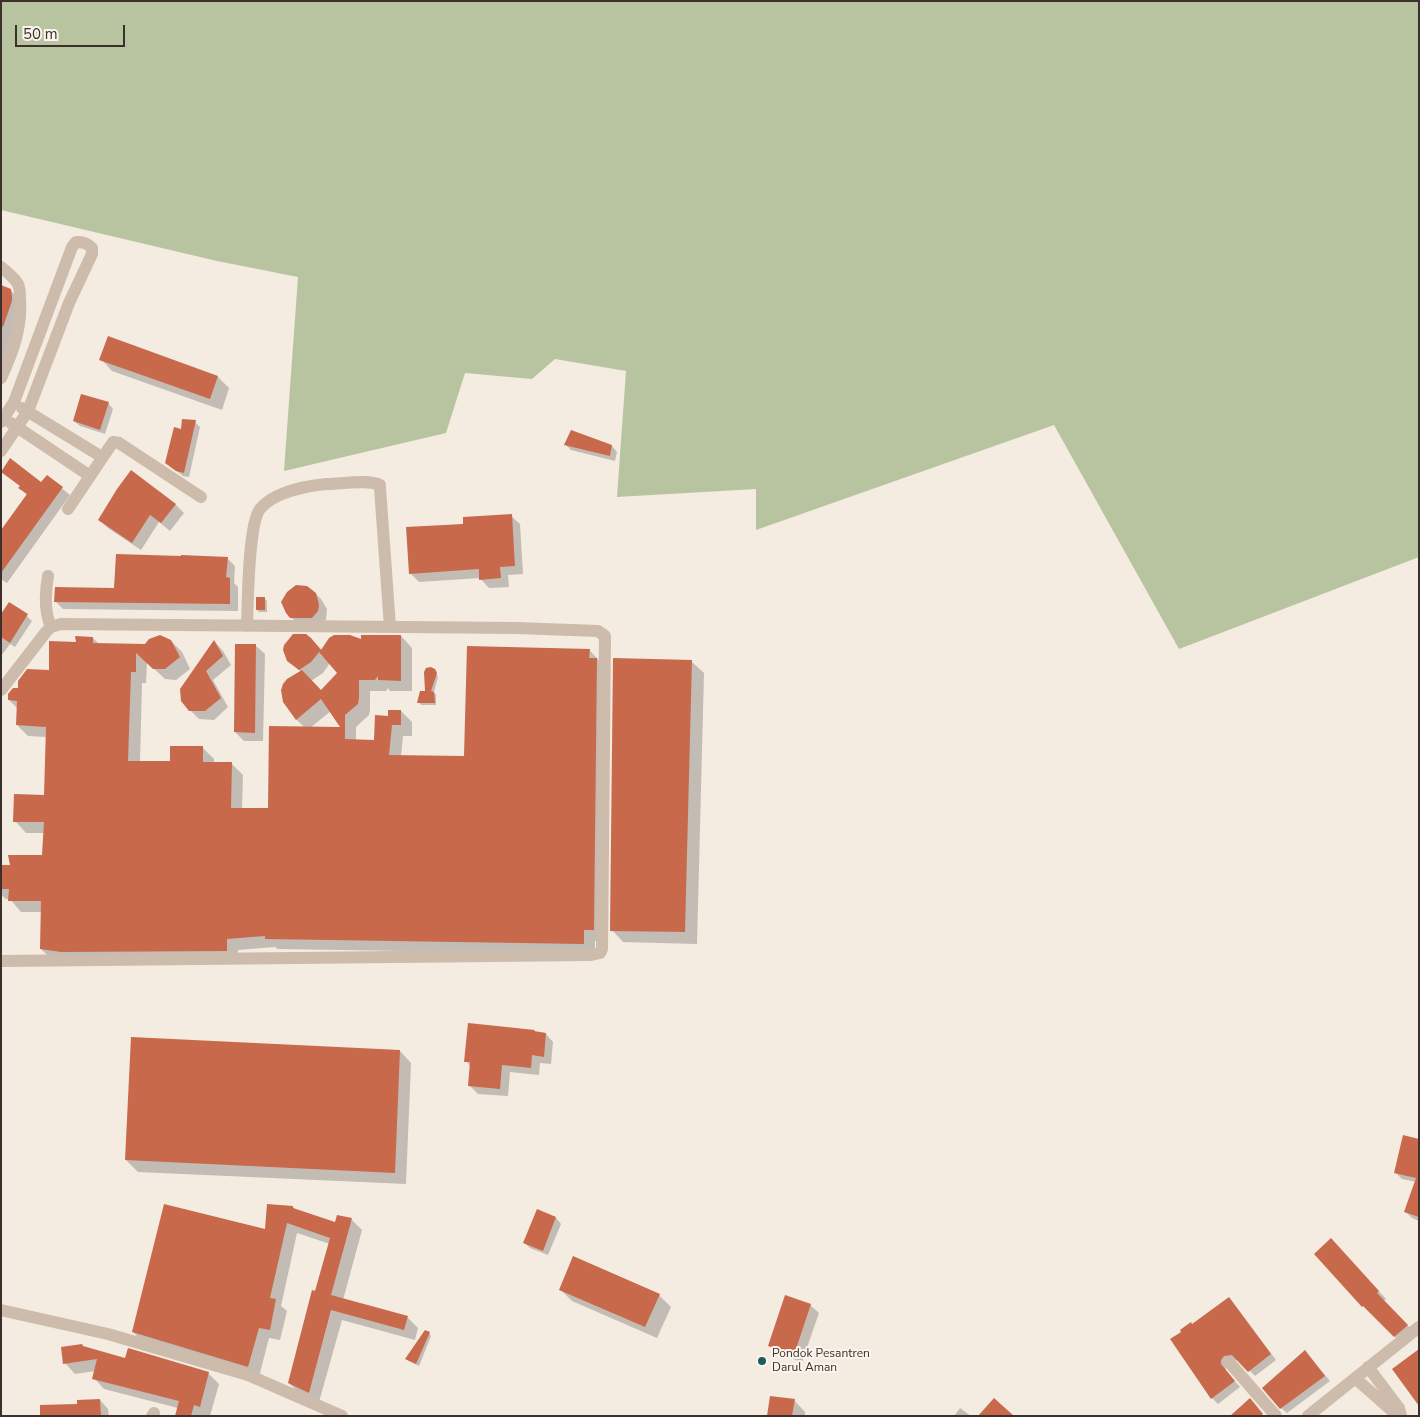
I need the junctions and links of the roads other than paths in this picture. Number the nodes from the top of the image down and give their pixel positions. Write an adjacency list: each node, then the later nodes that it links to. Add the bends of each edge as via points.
1 (1, 267): 2 (street, via 18,284 20,315 19,332)
2 (1, 378)
3 (14, 402): 4 (street); 4 (street, via 72,247 76,242 88,244 92,254 69,303); 5 (street)
4 (28, 411): 6 (street); 8 (street)
5 (3, 420): 6 (street)
6 (19, 427): 7 (street); 9 (street)
7 (1, 452)
8 (102, 457): 9 (street); 10 (street, via 112,443 118,443)
9 (90, 476): 11 (street)
10 (201, 497)
11 (68, 509)
12 (48, 576): 14 (street, via 47,613)
13 (247, 626): 14 (street, via 61,624); 15 (street); 15 (street, via 252,536 259,511 274,498 289,492 321,485 362,482 380,485)
14 (51, 627): 16 (street)
15 (390, 627): 17 (street, via 598,631 605,636 602,952 591,955)
16 (1, 690)
17 (1, 961)
18 (1, 1310): 23 (street, via 108,1334 248,1375)
19 (1419, 1327): 21 (street)
20 (1229, 1362): 24 (street)
21 (1368, 1367): 22 (street); 26 (street, via 1400,1408)
22 (1355, 1378): 25 (street); 26 (street)
23 (342, 1416)
24 (1276, 1416)
25 (1308, 1416)
26 (1400, 1416)

